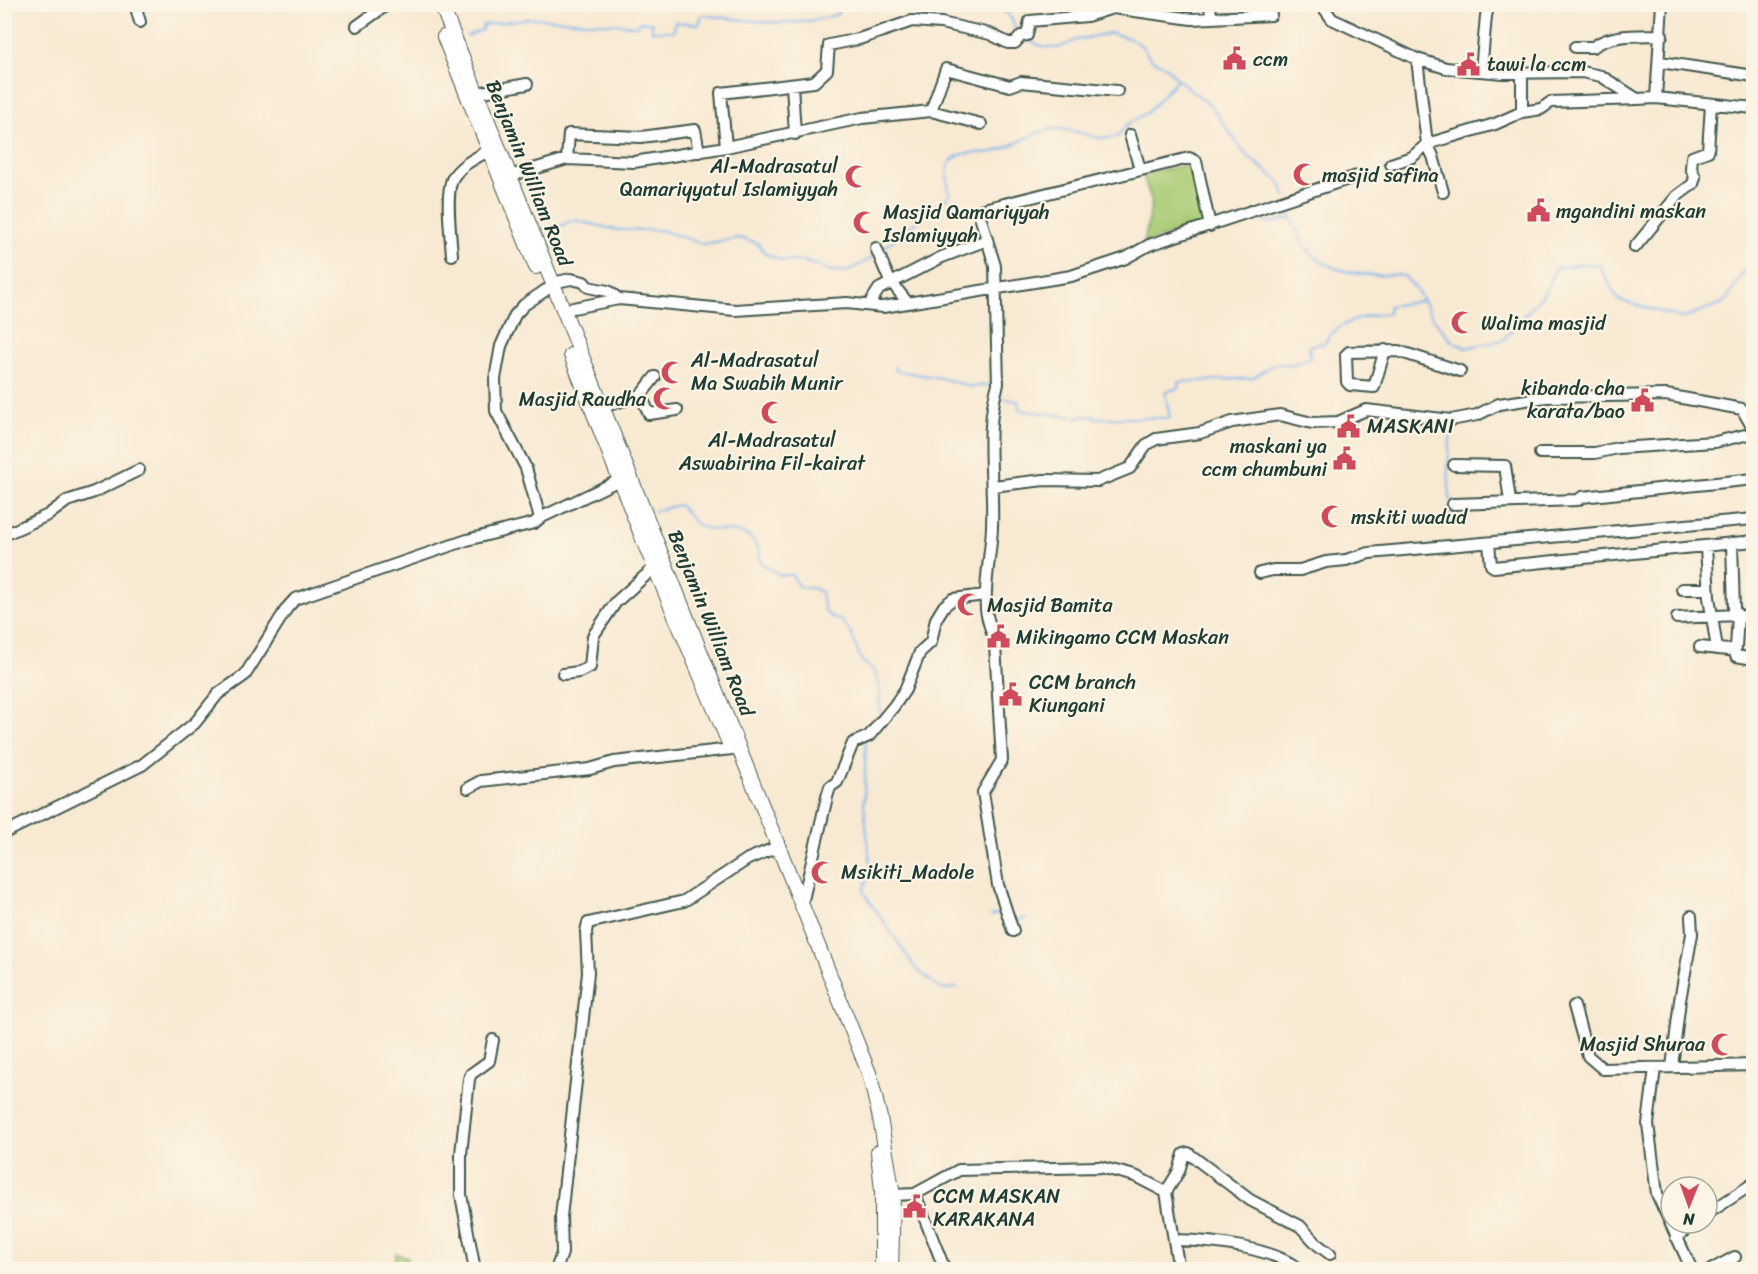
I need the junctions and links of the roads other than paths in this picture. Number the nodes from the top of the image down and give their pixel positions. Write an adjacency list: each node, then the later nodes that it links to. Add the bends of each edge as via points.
1 (135, 4): 11 (street)
2 (388, 4): 12 (street)
3 (432, 4): 35 (main road, Benjamin William Road)
4 (441, 4): 23 (main road, Benjamin William Road)
5 (1210, 4): 10 (street)
6 (1321, 4): 15 (street, via 1332,19)
7 (1490, 4): 17 (street)
8 (1662, 4): 13 (street)
9 (1271, 15): 10 (street)
10 (1211, 17): 21 (street, via 1173,18 1113,8 1087,16 1030,21 1029,33 1015,43 941,23 912,21 829,45 827,70 821,77)
11 (140, 22)
12 (357, 26)
13 (1662, 35): 14 (street, via 1626,36 1599,40 1593,47); 16 (street)
14 (1575, 47)
15 (1417, 59): 17 (street, via 1446,68); 33 (street)
16 (1660, 62): 19 (street); 24 (street)
17 (1481, 71): 18 (street)
18 (1522, 74): 25 (street, via 1582,72 1601,76); 29 (street)
19 (1754, 76)
20 (527, 84): 23 (street)
21 (792, 85): 31 (street); 34 (street, via 721,93)
22 (1118, 91): 28 (street, via 1021,82 1010,86 950,69 943,71)
23 (477, 93): 41 (main road, Benjamin William Road)
24 (1656, 98): 25 (street); 26 (street)
25 (1637, 99): 29 (street, via 1551,102 1541,109)
26 (1711, 104): 27 (street); 45 (street, via 1708,152 1692,157 1693,184 1677,196)
27 (1754, 108)
28 (931, 111): 30 (street); 31 (street, via 862,118)
29 (1522, 112): 33 (street)
30 (981, 124)
31 (795, 134): 34 (street)
32 (1130, 135): 39 (street)
33 (1426, 144): 38 (street, via 1412,157); 42 (street)
34 (726, 147): 36 (street)
35 (488, 150): 47 (street, via 453,176); 49 (main road, Benjamin William Road)
36 (699, 152): 37 (street, via 634,162); 37 (street, via 695,130 641,137 569,134)
37 (567, 159): 41 (street)
38 (1391, 164)
39 (1140, 169): 43 (street, via 1188,158 1196,161); 44 (street, via 980,210)
40 (1359, 175): 43 (street)
41 (510, 176): 49 (main road, Benjamin William Road)
42 (1443, 192)
43 (1210, 226): 50 (street, via 1071,276)
44 (987, 240): 48 (street, via 942,257); 50 (street, via 993,254)
45 (1635, 247)
46 (879, 253): 48 (street)
47 (452, 255)
48 (893, 284): 52 (street); 53 (street, via 879,289)
49 (549, 287): 51 (street, via 571,279 608,291); 54 (main road, Benjamin William Road); 65 (main road, Benjamin William Road); 70 (street, via 515,315 501,346 495,379 496,411 526,468)
50 (996, 289): 52 (street); 67 (street, via 998,384 989,448)
51 (619, 299): 53 (street, via 735,310 835,303); 54 (street)
52 (907, 302): 53 (street, via 883,307)
53 (869, 305)
54 (563, 310): 59 (main road, Benjamin William Road)
55 (1384, 350): 55 (street, via 1348,353 1347,382 1374,387); 56 (street, via 1428,358)
56 (1460, 371)
57 (655, 377): 58 (street)
58 (641, 394): 59 (street); 60 (street, via 649,414)
59 (602, 407): 65 (main road, Benjamin William Road)
60 (677, 410)
61 (1754, 431): 62 (street, via 1715,442 1595,453); 67 (street, via 1742,409 1666,395 1546,397 1499,404 1477,415 1451,420 1366,410 1338,422 1312,423 1280,415 1156,440 1146,445 1130,468 1098,481 1044,480)
62 (1540, 453)
63 (1454, 465): 68 (street, via 1505,466)
64 (139, 470): 72 (street, via 67,501 48,515)
65 (625, 477): 70 (street); 77 (main road, Benjamin William Road); 94 (main road, Benjamin William Road)
66 (1754, 479): 68 (street, via 1578,500)
67 (993, 486): 81 (street, via 991,557)
68 (1510, 501): 69 (street)
69 (1453, 504)
70 (540, 518): 93 (street, via 295,599 245,675 218,694 186,730 142,765)
71 (1754, 519): 75 (street)
72 (4, 535)
73 (1754, 541): 74 (street)
74 (1732, 543): 76 (street); 82 (street)
75 (1489, 544): 76 (street, via 1494,567); 78 (street, via 1370,553 1300,570)
76 (1706, 546): 80 (street)
77 (655, 567): 90 (street, via 616,602 593,636 590,667); 91 (main road, Benjamin William Road)
78 (1260, 573)
79 (1682, 589): 80 (street)
80 (1708, 589): 83 (street)
81 (985, 596): 95 (street, via 953,599 944,606 931,642 920,652 905,690 867,737 853,743 837,782 830,787); 97 (street, via 995,645 1002,760 983,792 998,885)
82 (1737, 615): 83 (street); 84 (street); 88 (street, via 1738,645)
83 (1712, 616): 85 (street); 87 (street)
84 (1754, 617)
85 (1677, 618)
86 (1700, 647): 87 (street)
87 (1717, 649): 88 (street)
88 (1734, 649): 89 (street, via 1736,656)
89 (1754, 659)
90 (563, 675)
91 (732, 749): 92 (street, via 481,781); 94 (main road, Benjamin William Road)
92 (468, 788)
93 (4, 833)
94 (776, 847): 95 (main road, Benjamin William Road); 114 (street, via 748,859 684,901 588,923 588,973 561,1217 562,1253); 115 (main road, Benjamin William Road, via 861,1076 882,1191)
95 (802, 904): 106 (main road, Benjamin William Road, via 869,1072)
96 (1691, 916): 101 (street, via 1692,934)
97 (1013, 931)
98 (1574, 1006): 102 (street, via 1593,1063 1604,1069)
99 (493, 1040): 113 (street, via 489,1061 471,1074 462,1144 462,1211)
100 (1754, 1065): 101 (street)
101 (1672, 1066): 102 (street)
102 (1655, 1068): 109 (street, via 1648,1124 1652,1161 1657,1194)
103 (1754, 1183): 107 (street)
104 (1166, 1192): 105 (street, via 1135,1176 1100,1167 959,1170); 110 (street); 111 (street, via 1188,1153 1250,1200 1300,1226)
105 (915, 1194): 106 (street); 117 (street)
106 (893, 1195): 116 (main road, Benjamin William Road)
107 (1719, 1206)
108 (1679, 1235): 109 (street)
109 (1676, 1237): 120 (street)
110 (1176, 1240): 118 (street); 119 (street, via 1212,1240 1275,1254)
111 (1330, 1254)
112 (1735, 1257): 121 (street)
113 (475, 1269)
114 (556, 1269)
115 (882, 1269)
116 (891, 1269)
117 (945, 1269)
118 (1179, 1269)
119 (1301, 1269)
120 (1692, 1269)
121 (1711, 1269)

